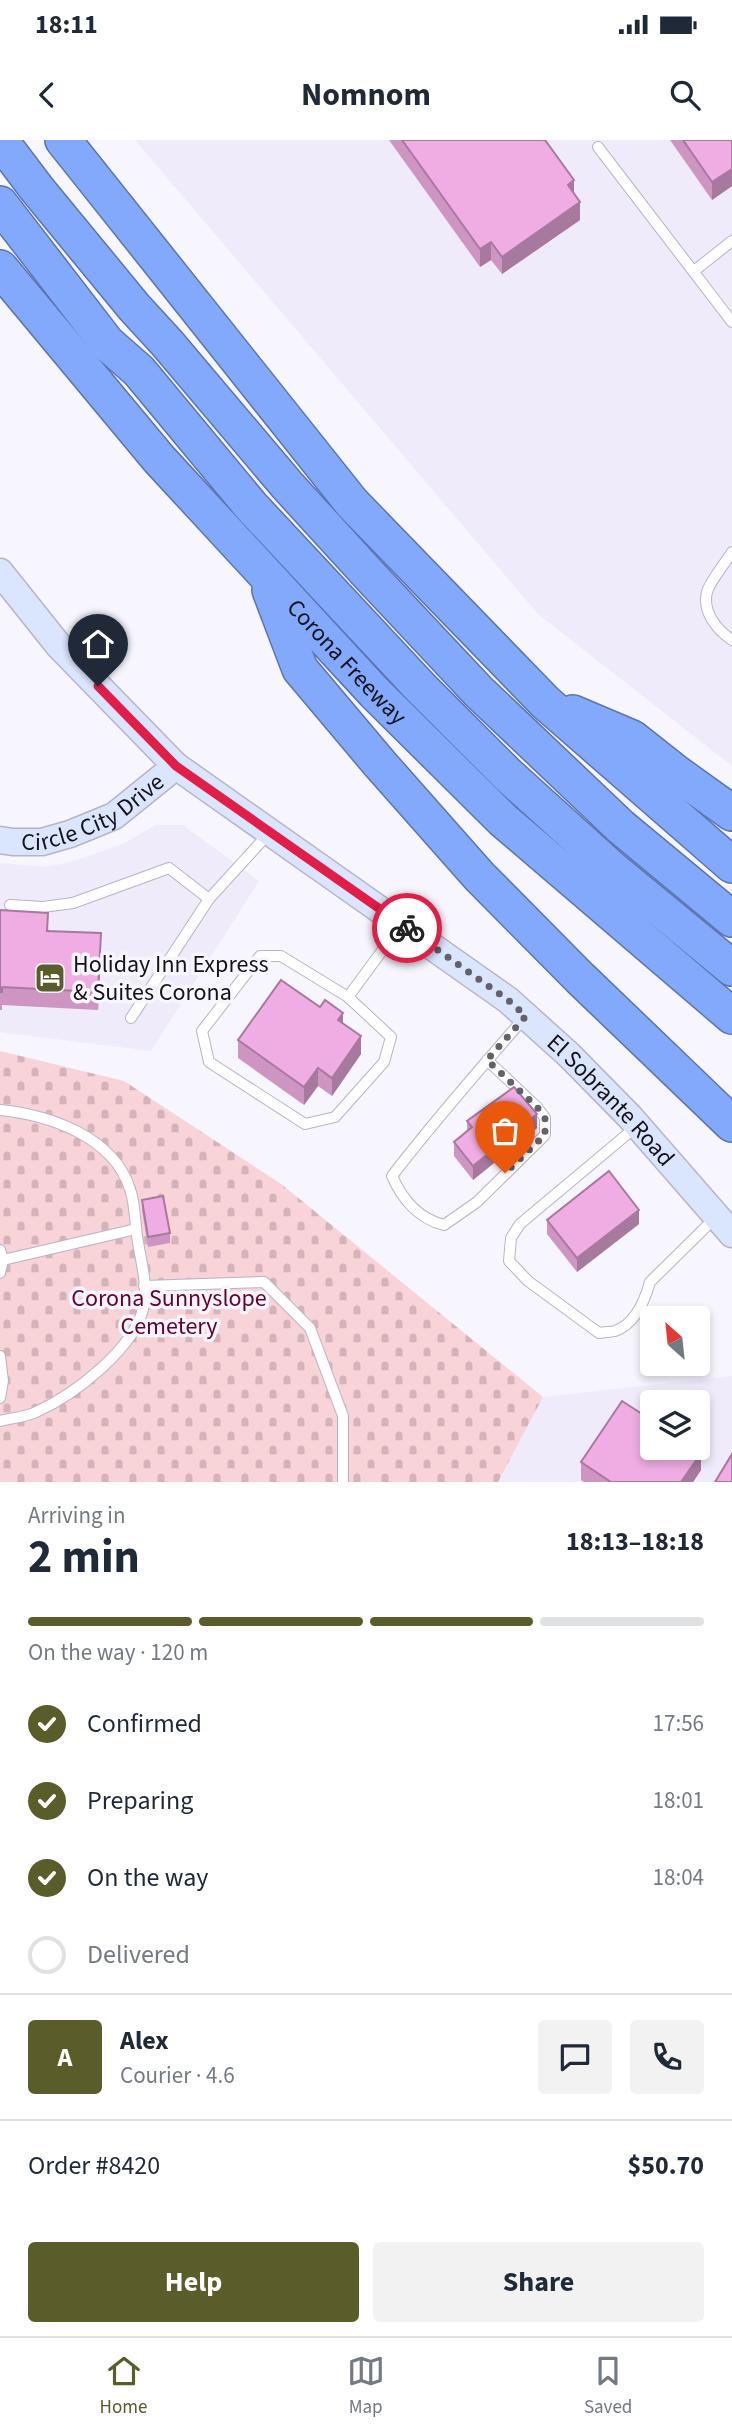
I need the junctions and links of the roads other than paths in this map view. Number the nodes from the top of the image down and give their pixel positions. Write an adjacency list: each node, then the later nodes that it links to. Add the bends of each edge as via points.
1 (1, 140): 11 (highway)
2 (25, 140): 11 (highway, via 145,300)
3 (63, 140): 17 (highway, via 352,503)
4 (598, 147): 9 (lane)
5 (0, 172): 12 (highway, via 119,330)
6 (0, 204): 12 (highway, via 107,342)
7 (732, 242): 9 (lane)
8 (0, 268): 15 (highway, Corona Freeway, via 159,459)
9 (694, 271): 10 (lane)
10 (732, 322)
11 (167, 343): 25 (highway, via 287,485 478,691 621,827)
12 (139, 372): 27 (highway, via 251,506 421,688 612,869)
13 (732, 552): 16 (lane, via 707,591 708,612 719,631)
14 (0, 572): 18 (street, El Sobrante Road, via 59,646)
15 (264, 574): 30 (highway, Corona Freeway, via 503,820); 34 (highway, via 300,669 380,764 479,876)
16 (732, 640)
17 (545, 702): 19 (highway, via 632,738); 22 (highway)
18 (176, 766): 20 (street, El Sobrante Road); 21 (street, Circle City Drive, via 114,816 42,842)
19 (732, 813)
20 (270, 832): 23 (lane); 26 (street, El Sobrante Road)
21 (0, 840)
22 (732, 865)
23 (209, 899): 24 (lane, via 169,868 73,903); 31 (lane)
24 (10, 905)
25 (732, 919)
26 (402, 925): 28 (lane); 29 (street, El Sobrante Road)
27 (732, 968)
28 (348, 997): 28 (lane, via 281,956 260,956 202,1031 209,1062 304,1124 335,1117 384,1062 391,1037)
29 (526, 1016): 32 (lane); 35 (street, El Sobrante Road)
30 (732, 1016)
31 (131, 1018)
32 (487, 1060): 32 (lane, via 392,1176 400,1194 429,1222 444,1225 477,1202 545,1135 545,1118 537,1107)
33 (0, 1110): 37 (lane, via 55,1122 103,1148 130,1189)
34 (732, 1124)
35 (637, 1125): 36 (street, El Sobrante Road); 36 (lane, via 520,1224 511,1238 509,1261 528,1282 598,1332 617,1331 637,1314 650,1282)
36 (724, 1226)
37 (136, 1229): 38 (lane); 40 (lane)
38 (1, 1255): 39 (lane)
39 (0, 1273)
40 (144, 1286): 43 (lane, via 144,1306 112,1358 64,1397 34,1413); 44 (lane, via 264,1282 310,1328 343,1416)
41 (0, 1356): 42 (lane)
42 (0, 1398)
43 (0, 1421)
44 (343, 1482)

